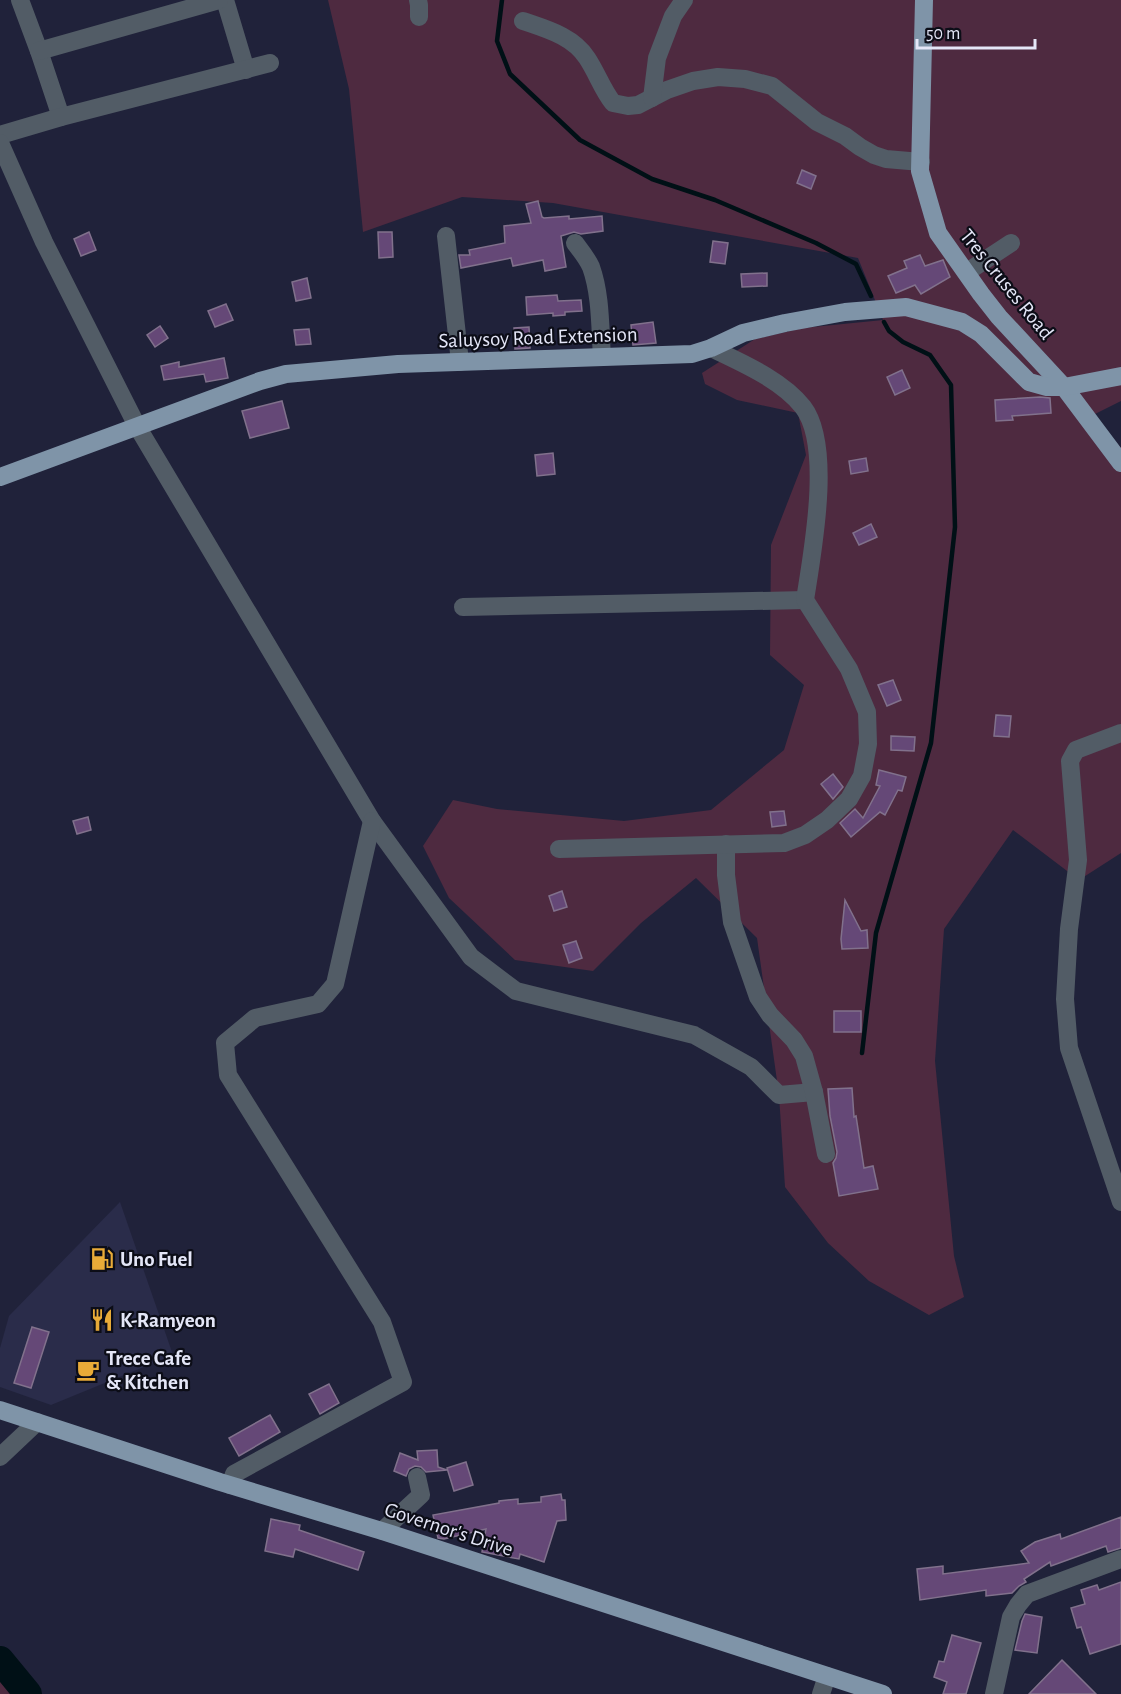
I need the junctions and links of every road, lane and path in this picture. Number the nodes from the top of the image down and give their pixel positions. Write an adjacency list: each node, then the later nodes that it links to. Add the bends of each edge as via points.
1 (20, 0): 7 (street)
2 (219, 0): 7 (street)
3 (225, 0): 9 (street)
4 (684, 0): 10 (street, via 673,16 657,58)
5 (924, 0): 14 (main road, Tres Cruses Road)
6 (523, 21): 10 (street, via 576,45 613,103 638,105)
7 (39, 51): 11 (street)
8 (270, 63): 9 (street)
9 (246, 70): 11 (street)
10 (652, 98): 14 (street, via 693,81 718,77 756,81 772,86 817,122 860,147 886,159)
11 (61, 117): 12 (street)
12 (0, 135)
13 (0, 142): 24 (street, via 44,242)
14 (921, 162): 18 (main road, Tres Cruses Road, via 920,171 938,233)
15 (446, 236): 21 (street)
16 (574, 243): 20 (street, via 590,266 595,284)
17 (1011, 243): 18 (street)
18 (967, 272): 23 (main road, Tres Cruses Road, via 999,317)
19 (711, 348): 20 (main road, Saluysoy Road Extension, via 692,354); 23 (main road, Saluysoy Road Extension, via 743,333 785,323 845,312 906,307 962,322 981,334 1029,382); 27 (street, via 780,386 803,408 814,430 818,458 817,517)
20 (602, 357): 21 (main road, Saluysoy Road Extension)
21 (460, 362): 24 (main road, Saluysoy Road Extension, via 286,374)
22 (1121, 376): 23 (main road, Saluysoy Road Extension)
23 (1064, 387): 25 (main road, Tres Cruses Road)
24 (137, 426): 26 (main road, Saluysoy Road Extension); 30 (street)
25 (1121, 463)
26 (0, 477)
27 (806, 600): 28 (street); 31 (street, via 849,669 867,712 868,744 862,776 849,799 806,835 784,843)
28 (463, 607)
29 (1121, 733): 35 (street, via 1076,750 1070,761 1078,860 1065,999 1069,1048)
30 (372, 821): 33 (street, via 471,957 516,991 694,1035 751,1067 779,1095); 40 (street, via 335,984 318,1004 255,1018 225,1043 228,1075 382,1322 404,1382 234,1474)
31 (726, 844): 32 (street); 33 (street, via 732,922 758,997 804,1056)
32 (559, 849)
33 (814, 1092): 34 (street)
34 (826, 1154)
35 (1121, 1202)
36 (0, 1410): 37 (main road, Governor's Drive)
37 (37, 1422): 38 (street); 40 (main road, Governor's Drive)
38 (0, 1457)
39 (417, 1477): 41 (street, via 421,1495)
40 (230, 1485): 41 (main road, Governor's Drive)
41 (382, 1531): 43 (main road, Governor's Drive)
42 (1121, 1559): 46 (street, via 1028,1593 1011,1617)
43 (827, 1676): 44 (street); 45 (main road, Governor's Drive)
44 (821, 1694)
45 (883, 1694)
46 (994, 1694)

